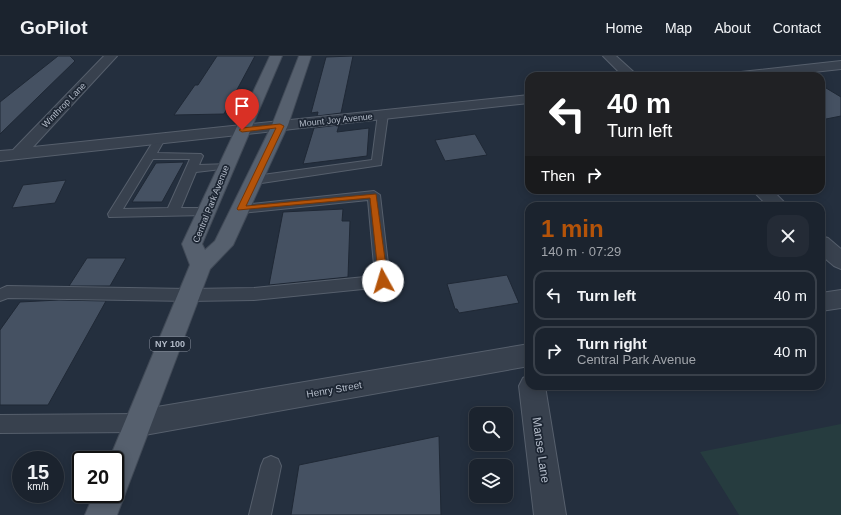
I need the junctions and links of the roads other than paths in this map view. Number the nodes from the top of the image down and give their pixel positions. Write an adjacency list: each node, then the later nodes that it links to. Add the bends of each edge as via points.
1 (111, 56): 13 (street, Winthrop Lane)
2 (276, 56): 11 (main road, Central Park Avenue)
3 (305, 56): 10 (main road, NY 100)
4 (609, 56): 6 (street)
5 (841, 65): 7 (street)
6 (627, 72)
7 (777, 72)
8 (525, 99): 9 (street, Mount Joy Avenue)
9 (383, 114): 10 (street, Mount Joy Avenue); 18 (lane, via 378,163)
10 (280, 126): 11 (street, Mount Joy Avenue); 18 (main road, NY 100)
11 (242, 130): 12 (street, Mount Joy Avenue); 16 (main road, Central Park Avenue)
12 (160, 138): 13 (street, Mount Joy Avenue); 15 (lane)
13 (18, 154): 14 (street, Mount Joy Avenue)
14 (0, 156)
15 (149, 156): 17 (lane, via 197,156); 23 (lane, via 114,214)
16 (226, 166): 17 (lane); 22 (main road, Central Park Avenue)
17 (192, 169): 23 (lane)
18 (255, 180): 21 (main road, NY 100)
19 (766, 194): 20 (street)
20 (774, 202)
21 (241, 209): 26 (main road, NY 100, via 223,245); 28 (lane, via 374,195 383,281 254,294)
22 (207, 211): 23 (lane); 26 (main road, Central Park Avenue, via 192,244)
23 (173, 212)
24 (825, 247): 25 (street)
25 (841, 261)
26 (201, 265): 28 (main road, NY 100)
27 (3, 293): 28 (lane)
28 (190, 295): 33 (main road, NY 100)
29 (841, 299): 30 (street)
30 (825, 301)
31 (525, 359): 33 (street, Henry Street)
32 (533, 390): 40 (street, Manse Lane)
33 (139, 422): 34 (lane); 35 (main road, NY 100)
34 (0, 424)
35 (124, 459)
36 (270, 466): 39 (lane)
37 (106, 503): 38 (main road)
38 (101, 515)
39 (260, 515)
40 (550, 515)

